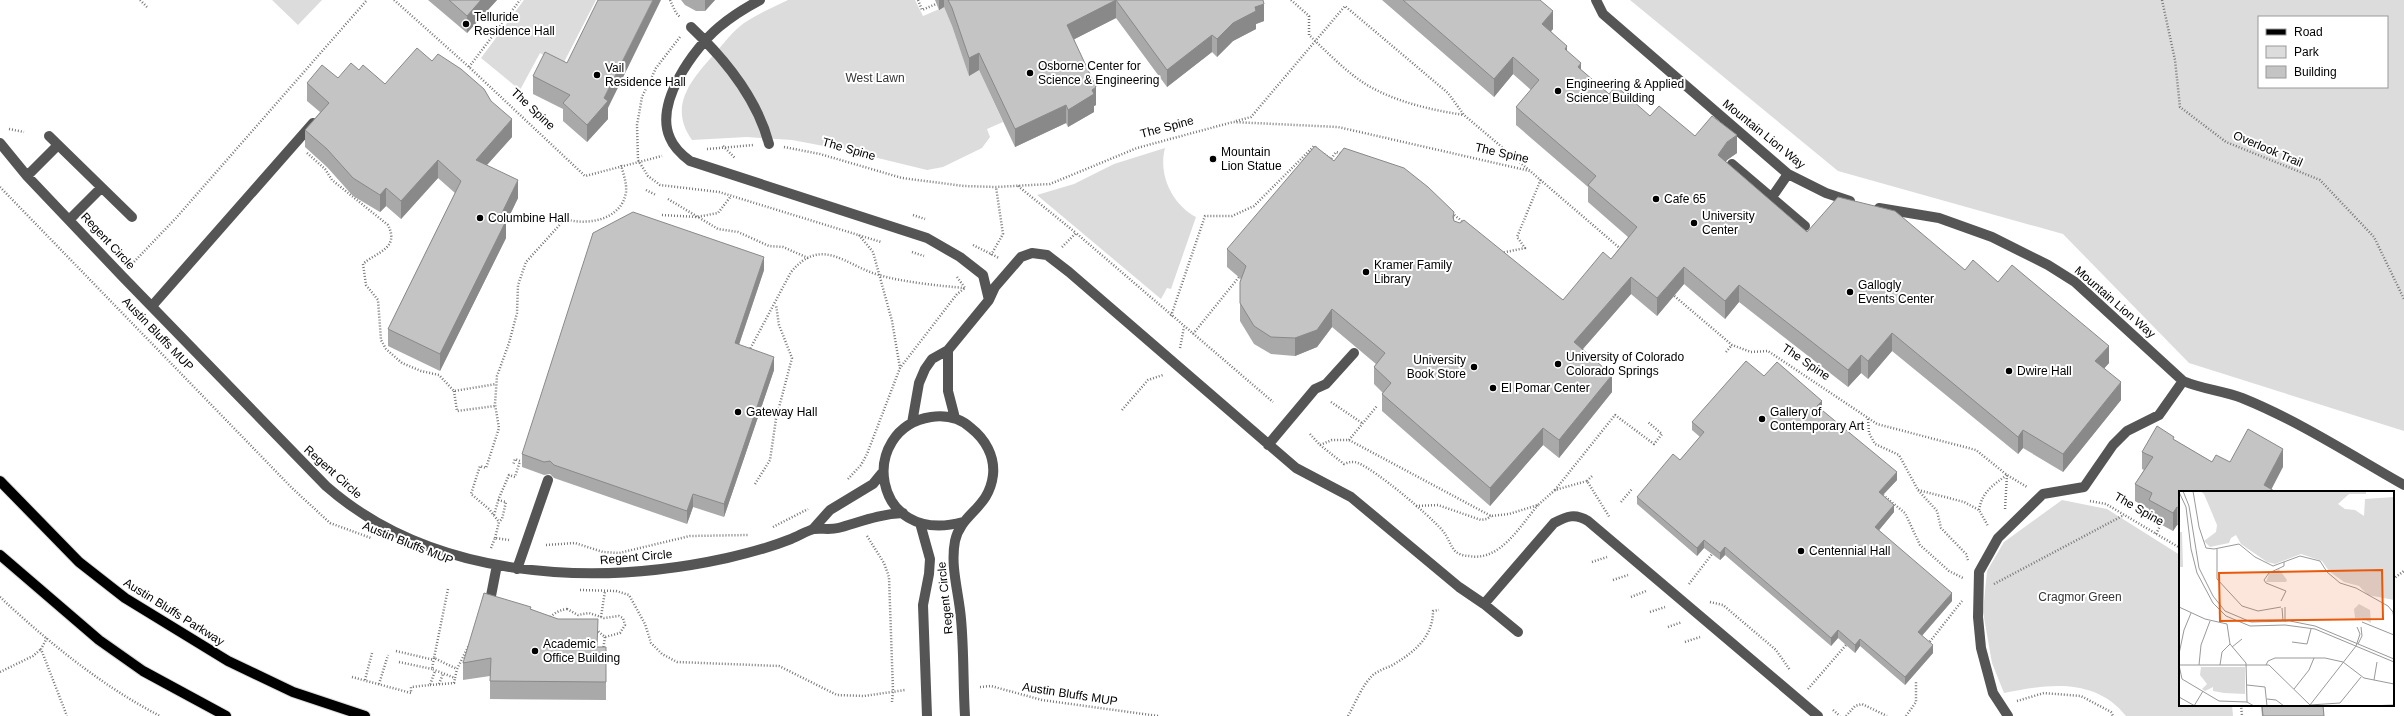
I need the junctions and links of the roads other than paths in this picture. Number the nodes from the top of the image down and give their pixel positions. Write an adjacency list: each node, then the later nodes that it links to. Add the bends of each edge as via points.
1 (760, 0): 4 (street, via 730,19)
2 (1596, 0): 11 (street, Mountain Lion Way, via 1603,14)
3 (691, 27): 4 (street)
4 (706, 41): 8 (street, via 731,68 764,124); 18 (street, via 694,54 679,78 669,102 667,129 679,152 690,161 932,241 960,257 983,275)
5 (317, 119): 19 (street)
6 (49, 136): 9 (street)
7 (0, 143): 12 (street, Regent Circle)
8 (769, 144)
9 (58, 145): 12 (street); 13 (street)
10 (1732, 164): 14 (street)
11 (1788, 174): 14 (street); 22 (street, Mountain Lion Way, via 1826,194 1867,205 1939,218 1992,237 2048,265 2075,282)
12 (27, 176): 16 (street, Regent Circle)
13 (101, 188): 15 (street); 16 (street)
14 (1772, 197): 17 (street)
15 (132, 217)
16 (70, 219): 19 (street, Regent Circle)
17 (1805, 226)
18 (990, 300): 20 (street); 25 (street, via 995,287 1021,257 1032,253 1047,255)
19 (152, 306): 35 (street, Regent Circle, via 302,462 346,504 387,527 427,545)
20 (948, 350): 23 (street, via 948,391); 24 (street, via 932,359 925,369 919,383)
21 (1354, 353): 25 (street, via 1326,384 1315,389)
22 (2183, 381): 29 (street, Mountain Lion Way, via 2198,388 2240,397 2273,412); 40 (street, via 2159,415 2127,431 2113,445 2084,488 2043,494 1998,538 1979,572 1981,648 1987,676)
23 (955, 418): 24 (street, via 939,416); 31 (street, Regent Circle, via 967,425 986,444 992,458 993,471 988,496)
24 (912, 423): 26 (street, Regent Circle, via 892,444)
25 (1268, 445): 37 (street, via 1296,468 1352,496 1459,587)
26 (882, 473): 30 (street, via 888,496); 33 (street, Regent Circle, via 873,484 830,510)
27 (548, 480): 36 (street)
28 (0, 481): 42 (main road, Austin Bluffs Parkway, via 79,562 125,598 234,664 293,692)
29 (2404, 486)
30 (902, 513): 32 (street); 33 (street, Regent Circle, via 874,516 836,528)
31 (963, 522): 32 (street, via 942,526); 44 (street, Regent Circle, via 956,539 954,554 961,619)
32 (920, 523): 43 (street, Regent Circle, via 930,559 923,605)
33 (813, 529): 36 (street, Regent Circle, via 791,539 727,558 667,568 619,574 569,574)
34 (0, 555): 41 (main road, via 99,640 143,671)
35 (496, 565): 36 (street, Regent Circle); 38 (street)
36 (517, 569)
37 (1484, 604): 39 (street); 45 (street, via 1554,523 1566,516 1579,515)
38 (490, 606)
39 (1518, 632)
40 (2006, 712)
41 (226, 716)
42 (365, 716)
43 (927, 716)
44 (965, 716)
45 (1818, 716)

